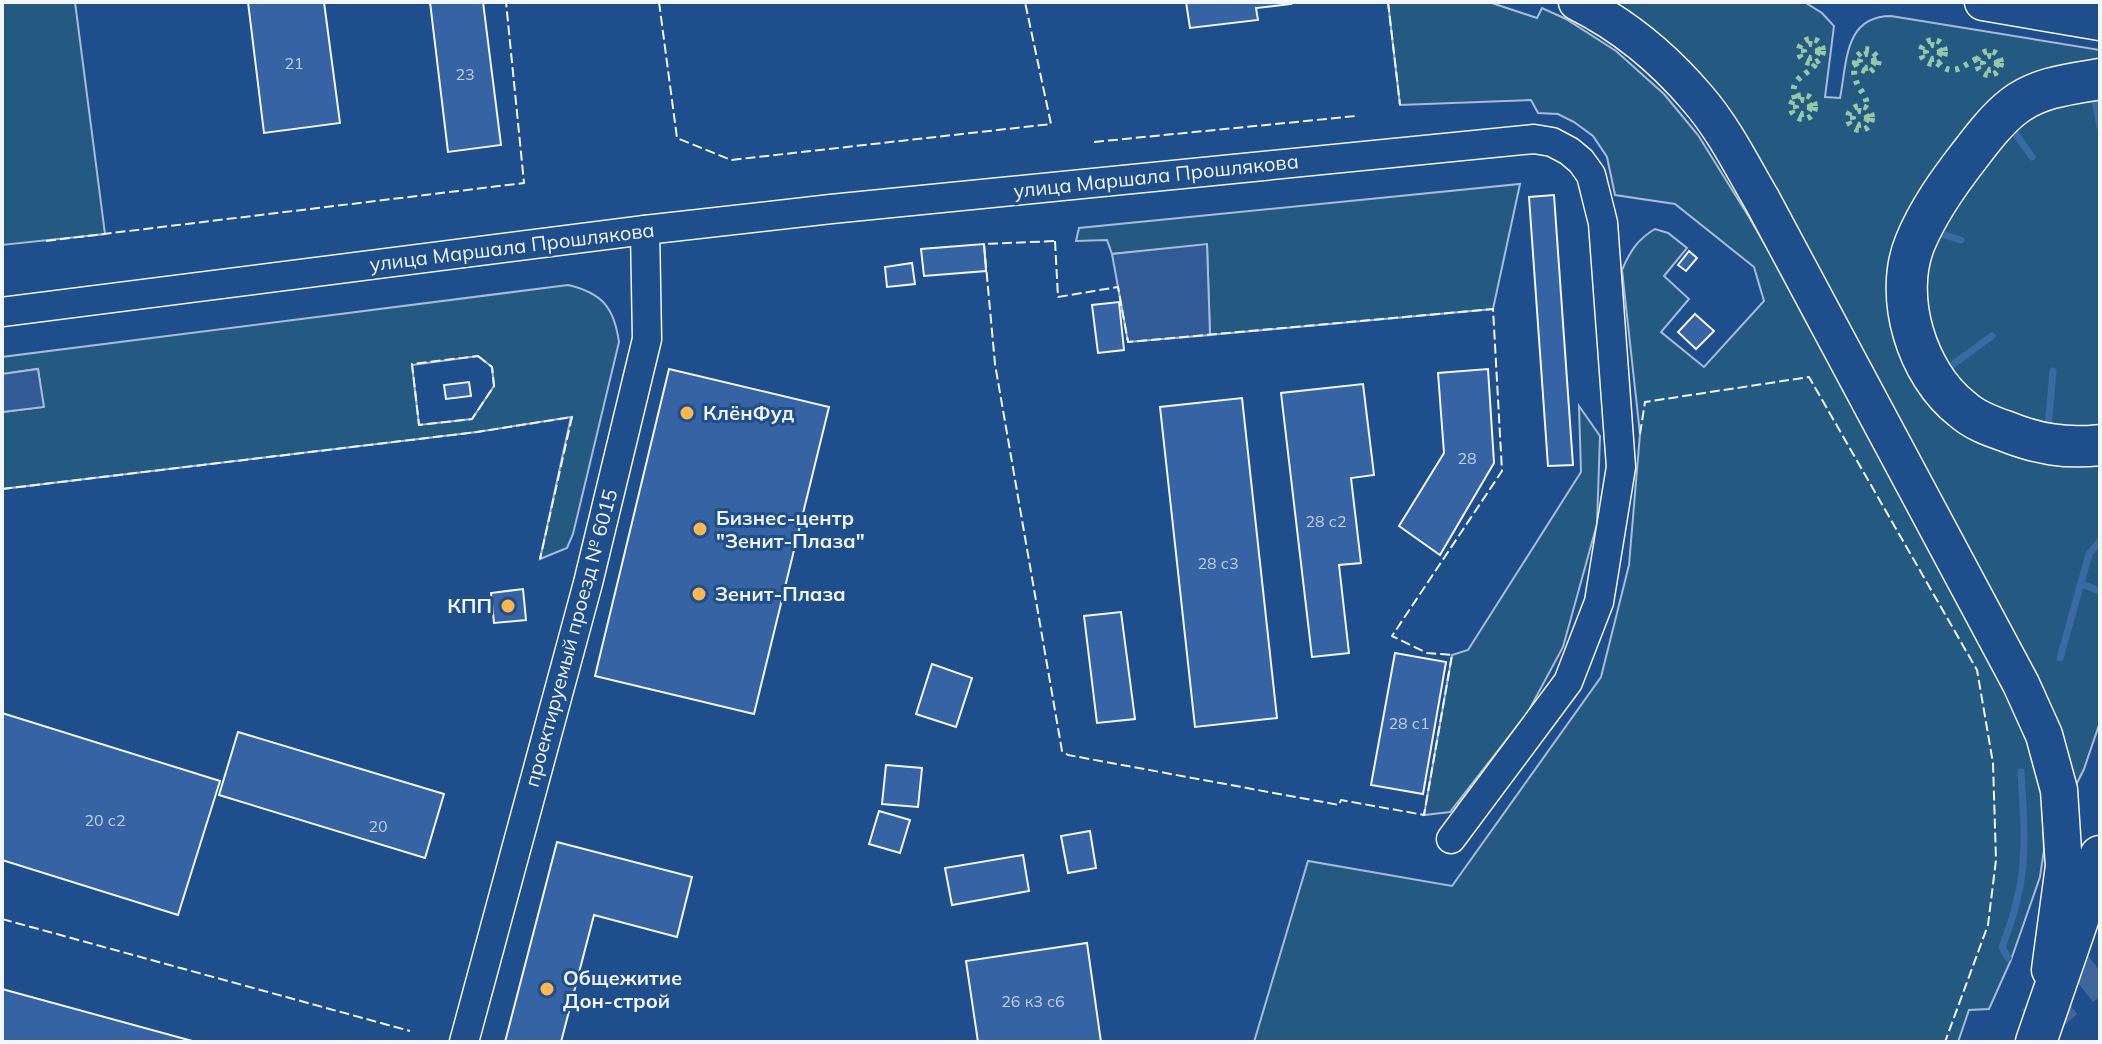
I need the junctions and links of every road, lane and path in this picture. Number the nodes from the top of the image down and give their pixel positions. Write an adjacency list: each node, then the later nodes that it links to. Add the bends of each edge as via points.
1 (1577, 2): 10 (main road, via 1638,41 1672,72 1731,146 2044,735 2059,790 2064,866)
2 (1983, 2): 3 (main road)
3 (2100, 22)
4 (2100, 79): 7 (highway, via 2037,92 2013,107 1985,136 1950,180 1914,246 1907,308 1929,369 1963,411 2028,440 2055,446)
5 (645, 230): 6 (street, улица Маршала Прошлякова); 8 (street, улица Маршала Прошлякова, via 1534,139 1569,151 1591,175 1605,238 1621,467 1602,587 1568,682); 11 (street, проектируемый проезд № 6015, via 647,339 588,583)
6 (2, 312)
7 (2100, 445)
8 (1451, 839)
9 (2100, 856): 10 (highway)
10 (2040, 1030)
11 (464, 1042)

